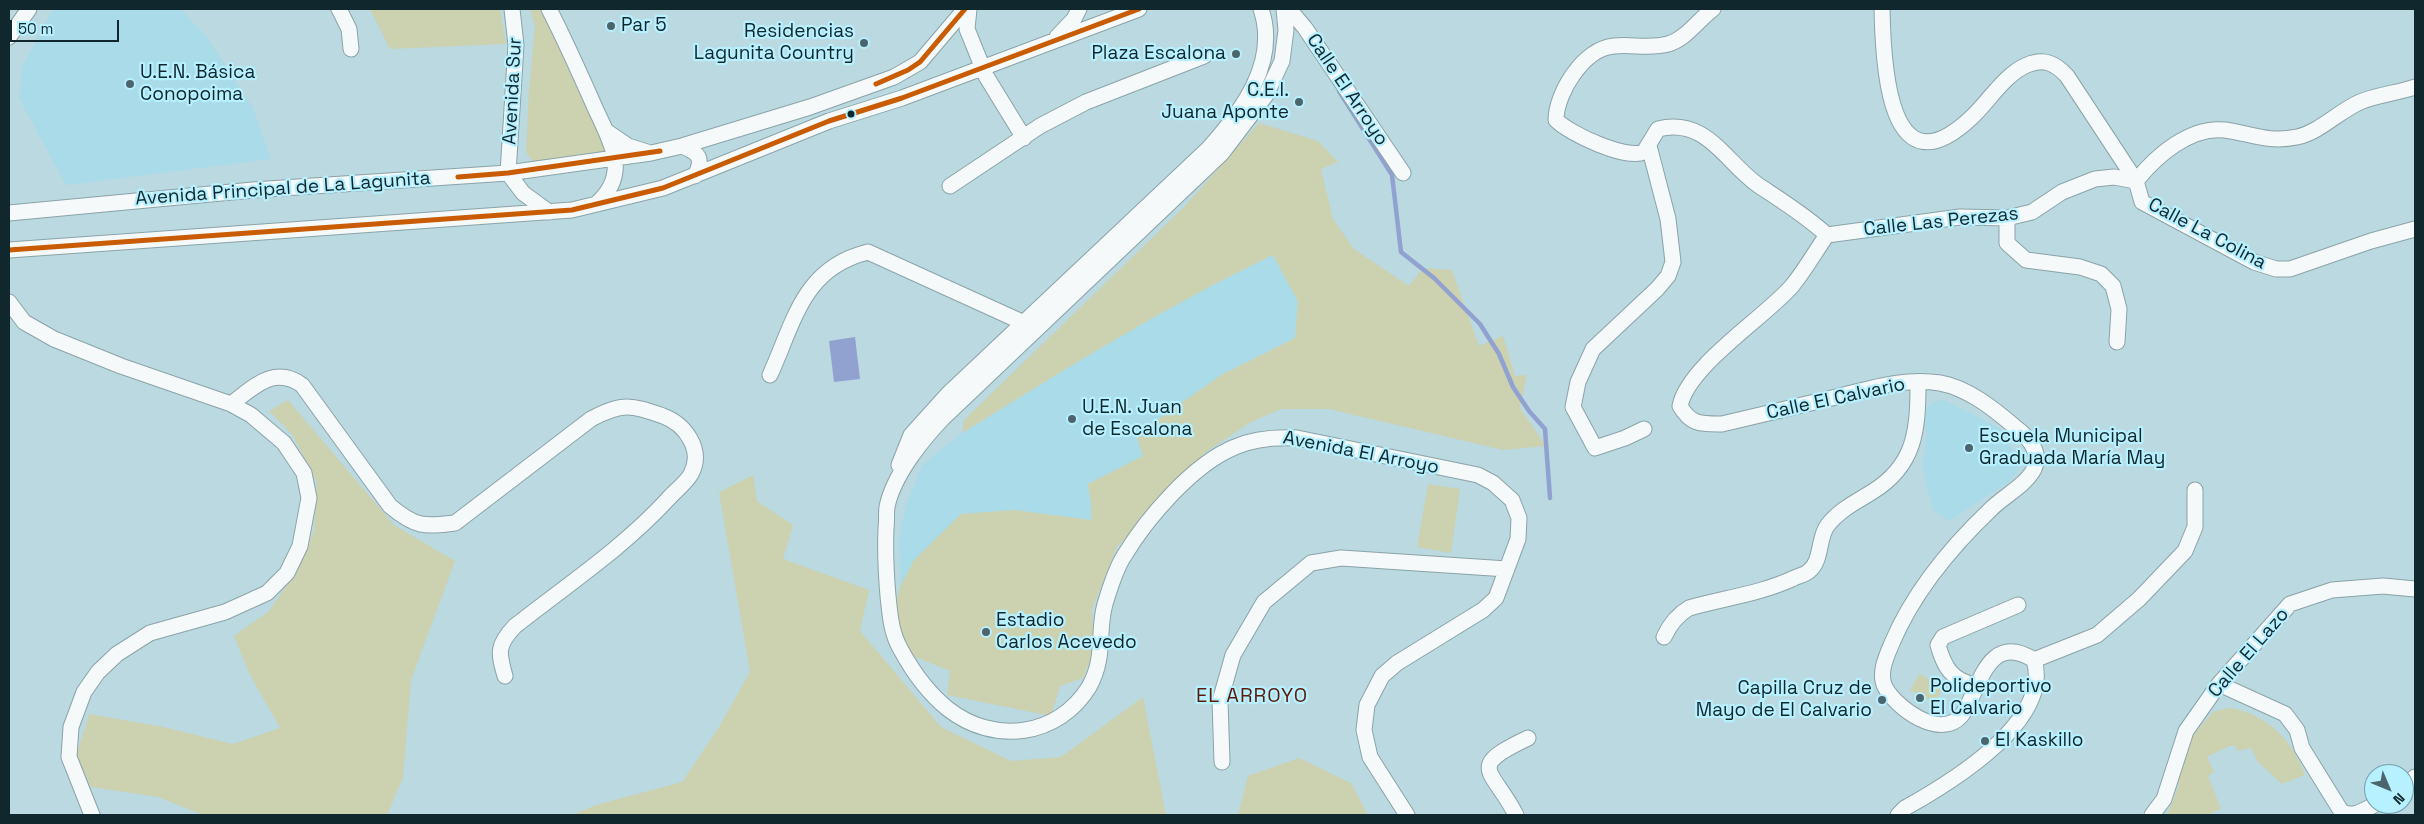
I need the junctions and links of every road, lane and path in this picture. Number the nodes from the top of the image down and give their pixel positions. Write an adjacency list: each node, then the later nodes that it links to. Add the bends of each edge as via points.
1 (29, 9): 14 (street)
2 (339, 9): 16 (street, via 350,29)
3 (512, 9): 26 (street, Avenida Sur, via 516,45)
4 (549, 9): 20 (street)
5 (965, 9): 22 (street, Avenida Principal de La Lagunita, via 931,51 908,70 810,107)
6 (970, 9): 18 (street, via 967,29)
7 (1079, 9): 15 (street)
8 (1139, 9): 15 (street)
9 (1261, 9): 39 (street, Avenida El Arroyo, via 1268,40 1264,62 1245,102 1226,129)
10 (1284, 9): 39 (street, Avenida El Arroyo, via 1286,30 1282,61 1266,95 1240,131 1222,153)
11 (1289, 9): 27 (street, Calle El Arroyo)
12 (1713, 9): 23 (street, via 1681,39 1667,45 1611,46 1595,53 1586,60 1562,97 1556,120 1565,128 1584,138 1635,154 1644,152)
13 (1882, 9): 29 (street, via 1890,102 1911,136 1922,143 1935,142 1954,132 2016,71 2027,64 2048,61 2067,76)
14 (9, 37)
15 (1054, 40): 18 (street)
16 (351, 49)
17 (1204, 56): 21 (street, via 1086,102)
18 (982, 67): 21 (street); 28 (street, via 902,98 829,120)
19 (2415, 87): 29 (street, Calle La Colina, via 2362,101 2299,136 2275,140 2223,130 2203,133 2164,151)
20 (606, 131): 24 (street, via 628,146); 25 (street)
21 (1024, 138): 30 (street)
22 (682, 146): 24 (street, Avenida Principal de La Lagunita); 28 (street, via 695,151 700,158)
23 (1649, 146): 36 (street, via 1658,129 1670,126 1701,135 1720,147 1758,184 1804,214); 44 (street, via 1668,219 1673,262 1668,276 1657,289 1593,349 1578,382 1573,407 1595,448)
24 (651, 153): 25 (street, Avenida Principal de La Lagunita)
25 (615, 159): 26 (street, Avenida Principal de La Lagunita); 31 (street, via 611,187)
26 (508, 173): 32 (street, via 523,193); 33 (street, Avenida Principal de La Lagunita, via 253,190)
27 (1403, 173)
28 (695, 176): 31 (street, via 663,188)
29 (2136, 180): 34 (street, Calle Las Perezas, via 2095,179 2062,192 2032,212); 35 (street, Calle La Colina, via 2142,202 2152,210 2254,262 2276,269 2290,269)
30 (950, 186)
31 (594, 205): 32 (street)
32 (549, 212): 37 (street)
33 (9, 213)
34 (2007, 218): 36 (street, Calle Las Perezas, via 1960,217); 40 (street, via 2007,243 2026,260 2080,267 2101,274 2113,286 2119,309)
35 (2415, 229)
36 (1827, 235): 42 (street, Calle El Calvario, via 1792,286 1713,359 1684,391 1680,406 1686,416 1698,424 1722,424 1891,384)
37 (9, 250)
38 (9, 302): 43 (street, via 24,322 54,339)
39 (1031, 326): 41 (street, via 868,252 848,257 830,268 807,292); 46 (street, Avenida El Arroyo, via 948,394 911,434 887,507 884,552 892,629 899,646 920,680 948,709 977,725 1021,731 1055,722 1067,712 1089,685 1099,660 1104,606 1124,556 1152,518 1193,474 1234,447 1275,437 1297,438 1478,475 1512,500 1519,518 1518,539)
40 (2117, 342)
41 (770, 375)
42 (1918, 382): 49 (street, via 1916,433 1900,468 1888,482 1853,502 1828,524 1816,564 1809,572 1775,587 1689,608 1670,624); 53 (street, Calle El Calvario, via 1940,383 1971,395 2023,433 2036,453 2030,476 1992,507 1929,578 1904,615 1882,678 1896,703 1917,719 1945,724 1962,715)
43 (231, 404): 51 (street, via 274,376 293,379 302,385 390,506 407,520 430,527 455,523 591,419 611,408 642,408 684,428 695,456 691,473 641,528 515,626 504,638 499,654); 57 (street, via 252,415 284,443 304,473 309,498 300,546 287,573 267,593 225,612 150,633 98,672 77,708 71,727 69,757)
44 (1644, 429)
45 (2195, 490): 50 (street, via 2195,527 2185,551 2139,599 2097,635)
46 (1507, 569): 55 (street, via 1341,558 1311,563 1264,602 1232,655 1220,700); 58 (street, Avenida El Arroyo, via 1496,598 1483,610 1397,663 1382,676 1367,705 1364,730 1370,757)
47 (2415, 588): 52 (street, Calle El Lazo, via 2383,586 2332,590 2290,604)
48 (2018, 605): 53 (street, via 1943,638 1938,645 1942,660 1953,675 1962,683)
49 (1664, 637)
50 (2034, 660): 53 (street, Calle El Calvario, via 2023,653 2004,654 1991,662); 60 (street, via 2035,684 2028,703 1991,751 1963,774)
51 (504, 676)
52 (2219, 684): 56 (street, via 2285,714 2341,811 2348,815); 61 (street, Calle El Lazo, via 2186,731 2164,799)
53 (1976, 685)
54 (1528, 738): 59 (street, via 1496,755 1488,768)
55 (1222, 762)
56 (2364, 810)
57 (92, 815)
58 (1407, 815)
59 (1516, 815)
60 (1898, 815)
61 (2152, 815)

